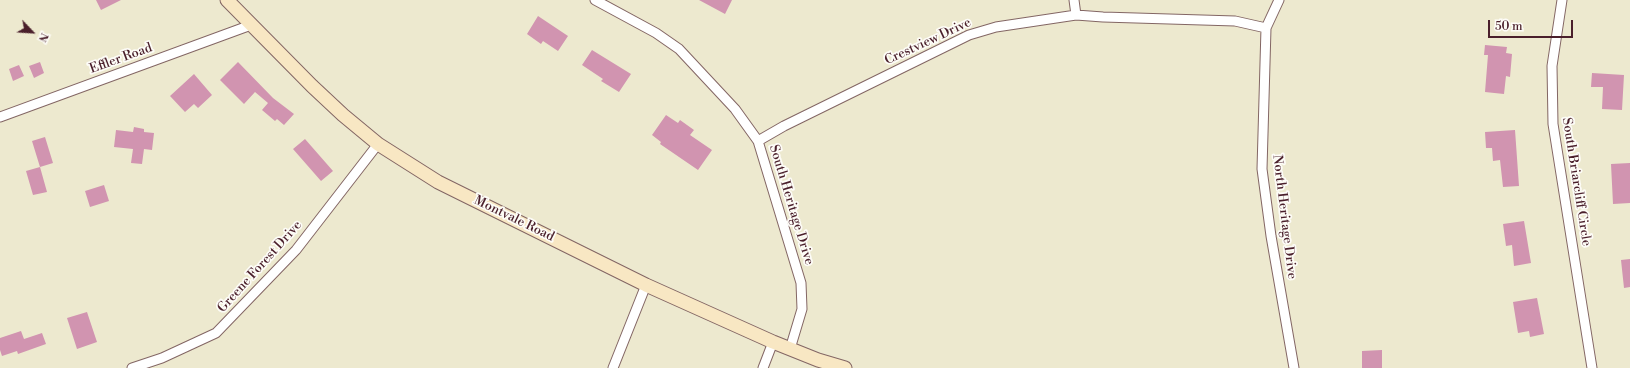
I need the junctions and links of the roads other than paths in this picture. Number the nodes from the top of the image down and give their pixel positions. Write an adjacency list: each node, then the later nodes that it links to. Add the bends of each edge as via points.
1 (228, 0): 7 (main road, Montvale Road)
2 (595, 0): 10 (street, South Heritage Drive, via 656,32 679,49 735,109)
3 (1074, 0): 6 (street)
4 (1279, 0): 8 (street, North Heritage Drive)
5 (1562, 0): 20 (street, South Briarcliff Circle, via 1552,66 1553,124)
6 (1076, 15): 8 (street, Crestview Drive, via 1235,21); 10 (street, Crestview Drive, via 996,27 969,35)
7 (251, 24): 9 (street, Effler Road); 11 (main road, Montvale Road, via 338,110)
8 (1266, 28): 19 (street, North Heritage Drive, via 1262,169)
9 (0, 117)
10 (758, 141): 14 (street, South Heritage Drive, via 801,283 802,309)
11 (378, 144): 12 (main road, Montvale Road, via 438,182); 15 (street, Greene Forest Drive, via 296,250 216,334)
12 (646, 285): 13 (main road, Montvale Road); 16 (street)
13 (773, 342): 14 (main road, Montvale Road); 17 (street)
14 (790, 349): 18 (main road, Montvale Road)
15 (132, 368)
16 (613, 368)
17 (763, 368)
18 (845, 368)
19 (1294, 368)
20 (1592, 368)

